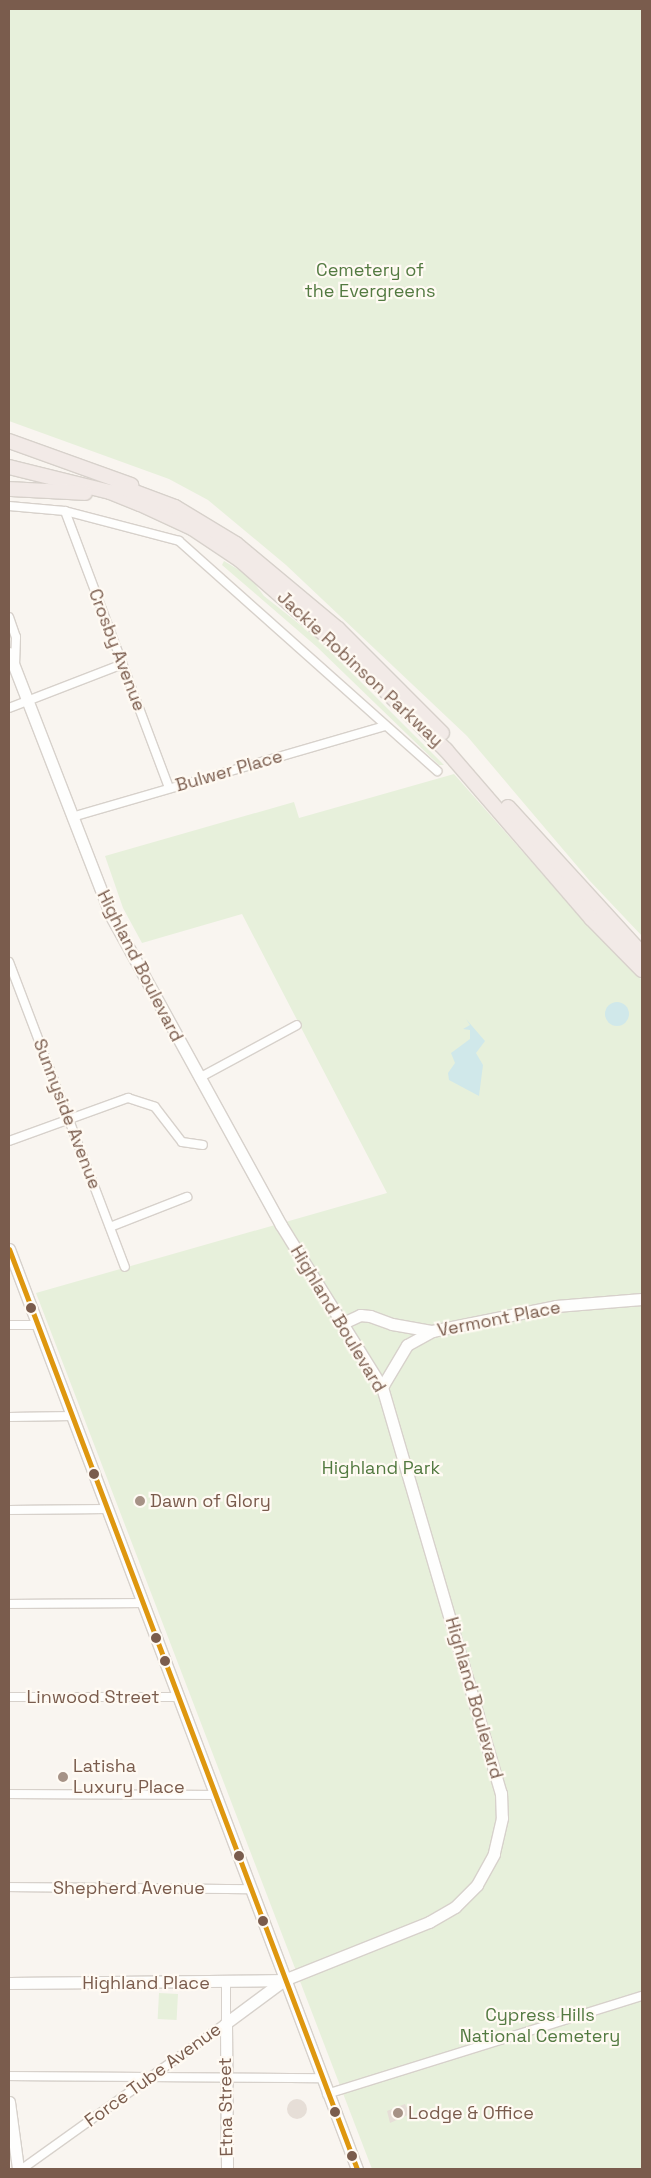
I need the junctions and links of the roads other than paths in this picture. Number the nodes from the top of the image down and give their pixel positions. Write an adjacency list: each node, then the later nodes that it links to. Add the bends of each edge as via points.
1 (9, 441): 5 (highway, via 123,481)
2 (9, 459): 5 (highway, Jackie Robinson Parkway)
3 (9, 467): 5 (highway, Jackie Robinson Parkway)
4 (9, 489): 5 (highway)
5 (144, 500): 18 (highway, Jackie Robinson Parkway, via 224,536 338,629 447,738); 20 (highway, Jackie Robinson Parkway, via 228,550 355,661 446,750 591,918)
6 (9, 506): 7 (street, Jackie Robinson Parkway)
7 (65, 511): 10 (street, Crosby Avenue); 14 (street, Jackie Robinson Parkway, via 179,541)
8 (9, 617): 11 (street, Highland Boulevard, via 16,637)
9 (9, 653): 11 (main road, Highland Boulevard)
10 (123, 664): 12 (street); 16 (street, Crosby Avenue)
11 (15, 668): 12 (main road, Highland Boulevard)
12 (26, 701): 13 (street); 17 (main road, Highland Boulevard)
13 (9, 708)
14 (385, 726): 15 (street, Jackie Robinson Parkway); 16 (street, Bulwer Place)
15 (437, 771)
16 (169, 788): 17 (street, Bulwer Place)
17 (72, 817): 22 (main road, Highland Boulevard, via 110,914)
18 (642, 954)
19 (9, 962): 23 (street, Sunnyside Avenue)
20 (642, 970)
21 (297, 1025): 22 (street)
22 (199, 1078): 31 (main road, Highland Boulevard, via 281,1225)
23 (68, 1118): 24 (street); 25 (street, via 114,1101 136,1099 155,1107 178,1139); 27 (street, Sunnyside Avenue)
24 (9, 1141)
25 (203, 1145)
26 (187, 1197): 27 (street)
27 (110, 1227): 29 (street, Sunnyside Avenue)
28 (9, 1249): 33 (main road)
29 (125, 1267)
30 (642, 1299): 34 (main road, Vermont Place, via 556,1306)
31 (343, 1323): 34 (main road, via 360,1316 370,1316 392,1324); 35 (main road, Highland Boulevard)
32 (9, 1325): 33 (street)
33 (38, 1325): 36 (main road)
34 (432, 1331): 35 (main road, Vermont Place, via 407,1345)
35 (382, 1387): 48 (main road, Highland Boulevard, via 470,1680 501,1793 502,1818 494,1854 477,1885 455,1907 429,1922)
36 (72, 1416): 37 (street); 38 (main road)
37 (9, 1417)
38 (107, 1509): 39 (street); 40 (main road)
39 (9, 1510)
40 (143, 1603): 41 (street); 42 (main road)
41 (9, 1604)
42 (178, 1696): 43 (street, Linwood Street); 45 (main road)
43 (9, 1697)
44 (9, 1794): 45 (street)
45 (215, 1795): 47 (main road)
46 (9, 1888): 47 (street, Shepherd Avenue)
47 (250, 1889): 48 (main road)
48 (284, 1980): 50 (main road, Highland Place); 52 (main road, Force Tube Avenue); 56 (main road)
49 (9, 1983): 50 (main road, Highland Place)
50 (226, 1984): 52 (street, Etna Street)
51 (642, 1996): 57 (street)
52 (226, 2023): 54 (street, Force Tube Avenue); 55 (main road, Etna Street)
53 (9, 2076): 54 (street)
54 (150, 2077): 55 (street); 60 (street, Force Tube Avenue)
55 (225, 2078): 56 (street); 61 (main road, Etna Street)
56 (321, 2078): 57 (main road)
57 (327, 2094): 62 (main road)
58 (9, 2102): 59 (main road)
59 (18, 2169)
60 (22, 2169)
61 (227, 2169)
62 (357, 2169)

